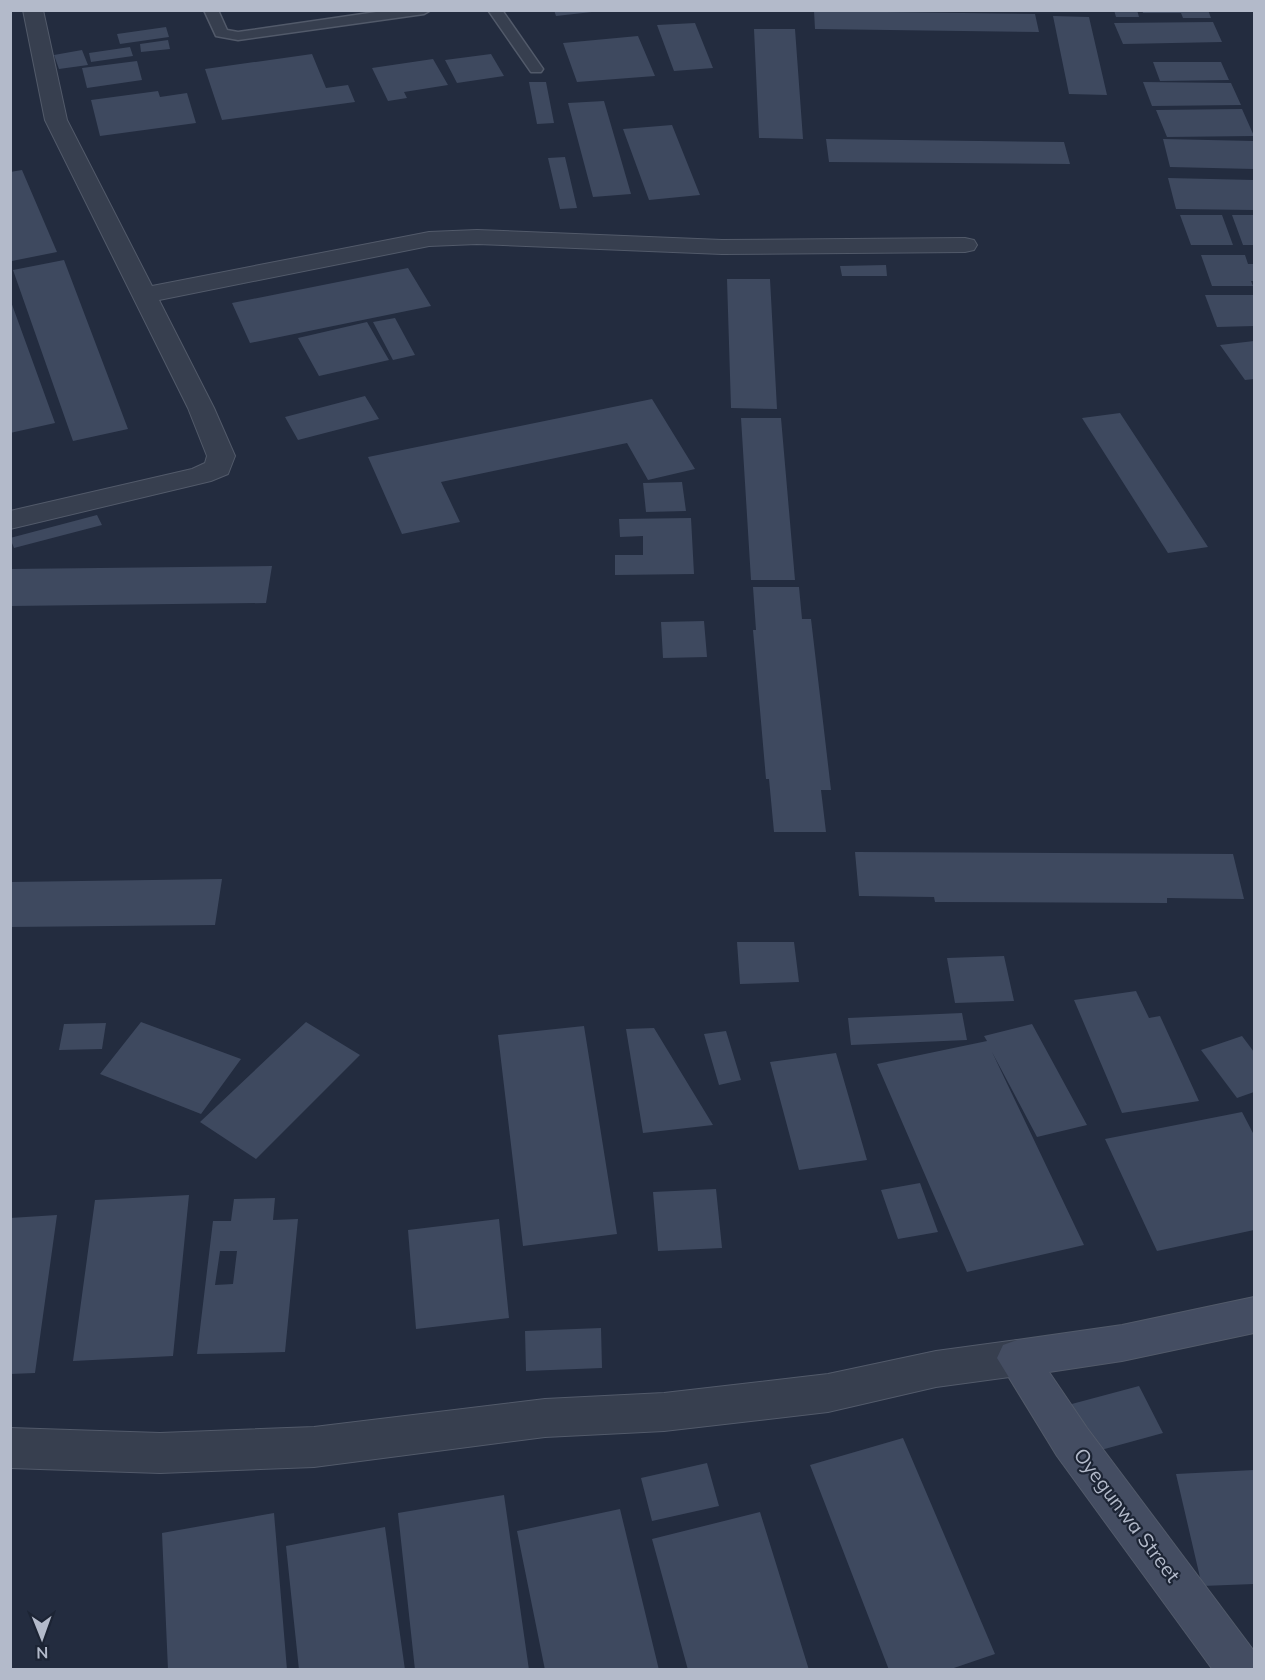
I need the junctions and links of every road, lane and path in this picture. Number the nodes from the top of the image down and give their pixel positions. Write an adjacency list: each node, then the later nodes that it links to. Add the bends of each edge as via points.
1 (33, 10): 7 (street, via 56,120)
2 (211, 10): 3 (lane, via 221,33 238,36)
3 (424, 10)
4 (495, 10): 5 (lane)
5 (536, 69)
6 (965, 244): 7 (street, via 722,247 477,237 429,239)
7 (146, 295): 8 (street, via 221,456 218,468)
8 (10, 520)
9 (1254, 1315): 10 (street, via 1122,1343)
10 (1017, 1358): 11 (street, via 936,1369 828,1393 664,1412 545,1418 314,1447 160,1453); 12 (street, Oyegunwa Street, via 1079,1451)
11 (10, 1448)
12 (1241, 1670)

